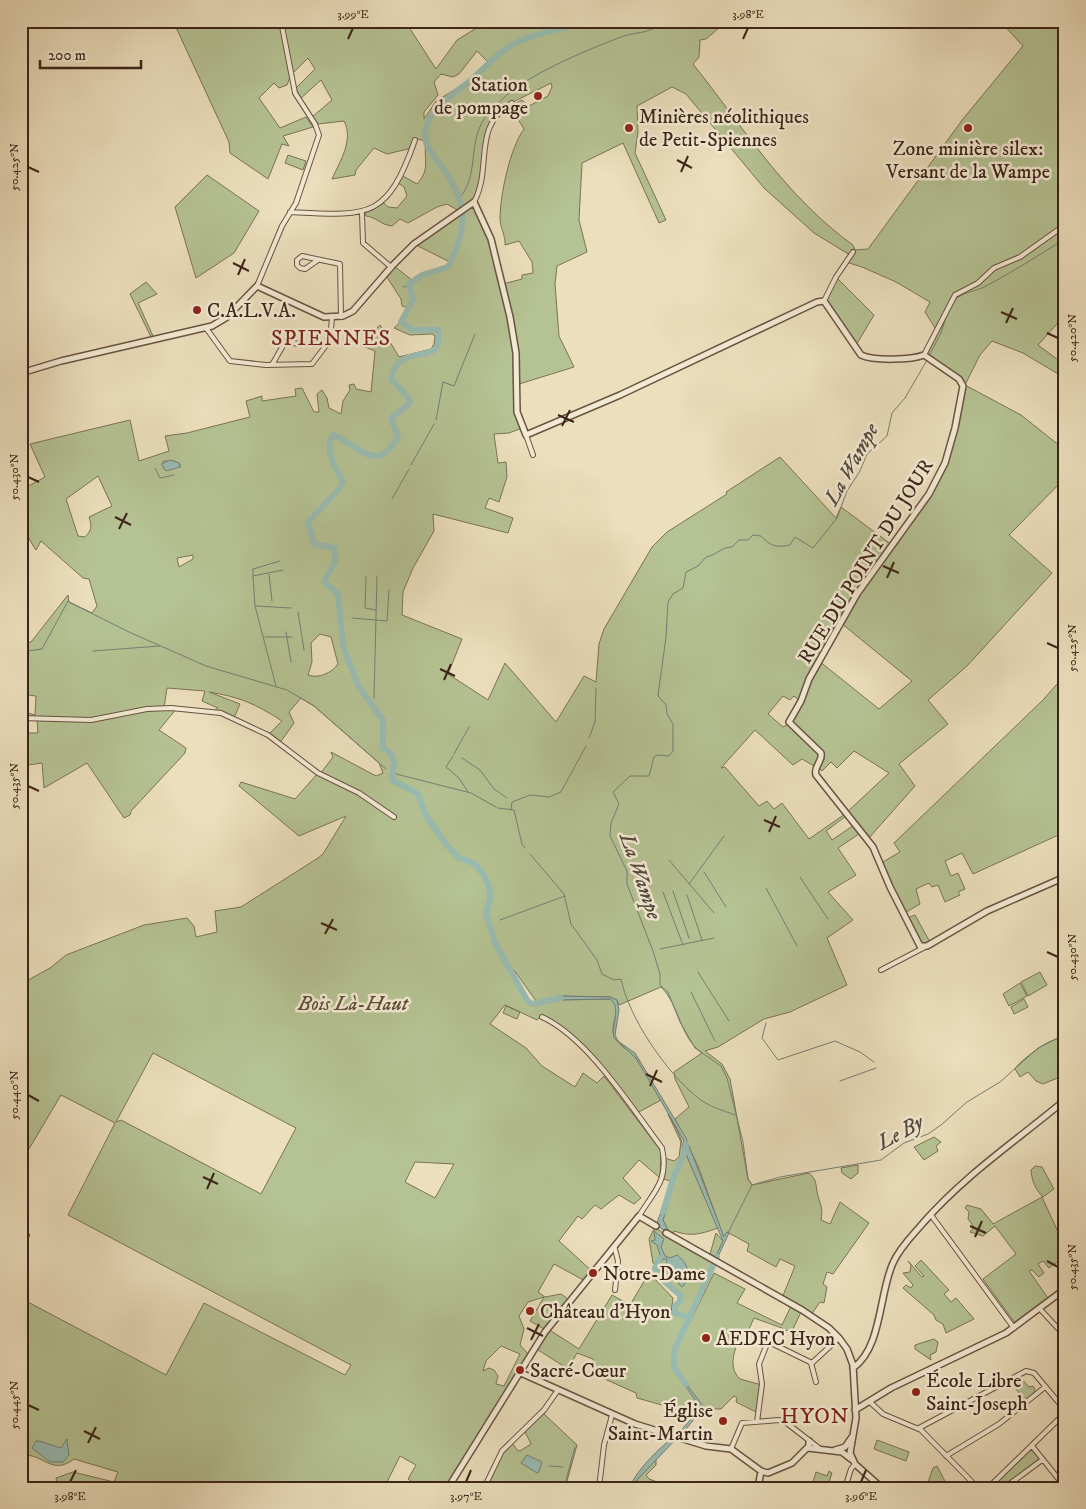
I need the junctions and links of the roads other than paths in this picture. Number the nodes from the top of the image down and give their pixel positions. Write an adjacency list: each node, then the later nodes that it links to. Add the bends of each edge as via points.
1 (281, 21): 5 (street, via 295,93 316,124 319,135)
2 (512, 103): 4 (street, via 488,128 480,185)
3 (415, 140): 6 (street, via 405,171 381,203)
4 (474, 202): 10 (street, via 414,244); 20 (street, via 492,243 510,317 516,353 517,412)
5 (290, 212): 6 (street); 11 (street)
6 (362, 213): 10 (street, via 363,243)
7 (1065, 225): 17 (street, via 1020,257 994,268 978,284 955,294)
8 (854, 252): 12 (street)
9 (318, 260): 9 (street, via 300,257 297,265 305,269); 13 (street, via 340,264)
10 (391, 267): 13 (street, via 353,311)
11 (257, 286): 14 (street); 15 (street, via 227,316)
12 (824, 301): 17 (street, via 856,350 864,356); 20 (street)
13 (341, 317): 14 (street)
14 (332, 318): 18 (street, via 330,340 312,364)
15 (206, 328): 18 (street, via 230,361); 19 (street)
16 (300, 344): 18 (street, via 285,342)
17 (927, 357): 25 (street, RUE DU POINT DU JOUR, via 959,379 963,386 945,463 919,509 857,594 808,679 802,701 789,721 821,753 816,775 846,816 868,839 916,942)
18 (272, 365)
19 (21, 373)
20 (526, 435): 21 (street)
21 (533, 455)
22 (21, 718): 23 (street, via 91,720 164,708 221,714 268,735 314,771 360,793)
23 (394, 817)
24 (1064, 879): 25 (street, via 987,911)
25 (924, 947): 26 (street)
26 (881, 970)
27 (542, 1017): 30 (street, via 562,1028 583,1048 662,1148 663,1170 659,1189)
28 (1065, 1100): 29 (street, via 979,1167)
29 (930, 1215): 39 (street); 43 (street, via 894,1261 870,1349)
30 (639, 1216): 31 (street); 35 (street)
31 (656, 1226)
32 (21, 1229): 34 (street, via 27,1235)
33 (666, 1233): 41 (street, via 816,1318)
34 (21, 1249)
35 (615, 1249): 37 (street, via 620,1262); 44 (street, via 550,1326)
36 (1065, 1289): 38 (street)
37 (615, 1290)
38 (1040, 1308): 39 (street); 40 (street)
39 (1014, 1328): 48 (street, via 891,1388)
40 (1065, 1336)
41 (839, 1338): 42 (street); 43 (street, via 847,1349)
42 (810, 1363): 45 (street); 52 (street, via 771,1343 767,1344 759,1364 762,1384)
43 (853, 1368): 49 (street)
44 (521, 1373): 47 (street); 64 (street)
45 (815, 1383)
46 (1045, 1387): 50 (street); 53 (street, via 1030,1371 1026,1371); 58 (street, via 998,1424)
47 (558, 1390): 51 (street); 65 (street, via 544,1410 502,1451)
48 (870, 1402): 49 (street); 53 (street, via 883,1414)
49 (855, 1410): 57 (street)
50 (1065, 1411): 55 (street)
51 (612, 1415): 56 (street, via 715,1449); 66 (street, via 604,1445)
52 (757, 1422): 54 (street, via 784,1421); 56 (street, via 739,1426)
53 (919, 1428): 58 (street)
54 (808, 1445): 57 (street); 61 (street, via 792,1463)
55 (1032, 1446): 59 (street); 70 (street)
56 (732, 1450): 60 (street)
57 (848, 1454): 67 (street, via 851,1469); 68 (street)
58 (946, 1456): 69 (street)
59 (1042, 1460): 63 (street); 71 (street)
60 (761, 1471): 61 (street); 62 (street)
61 (768, 1473): 62 (street)
62 (758, 1487)
63 (1065, 1487)
64 (448, 1488)
65 (484, 1488)
66 (600, 1488)
67 (845, 1488)
68 (882, 1488)
69 (978, 1488)
70 (988, 1488)
71 (1004, 1488)

